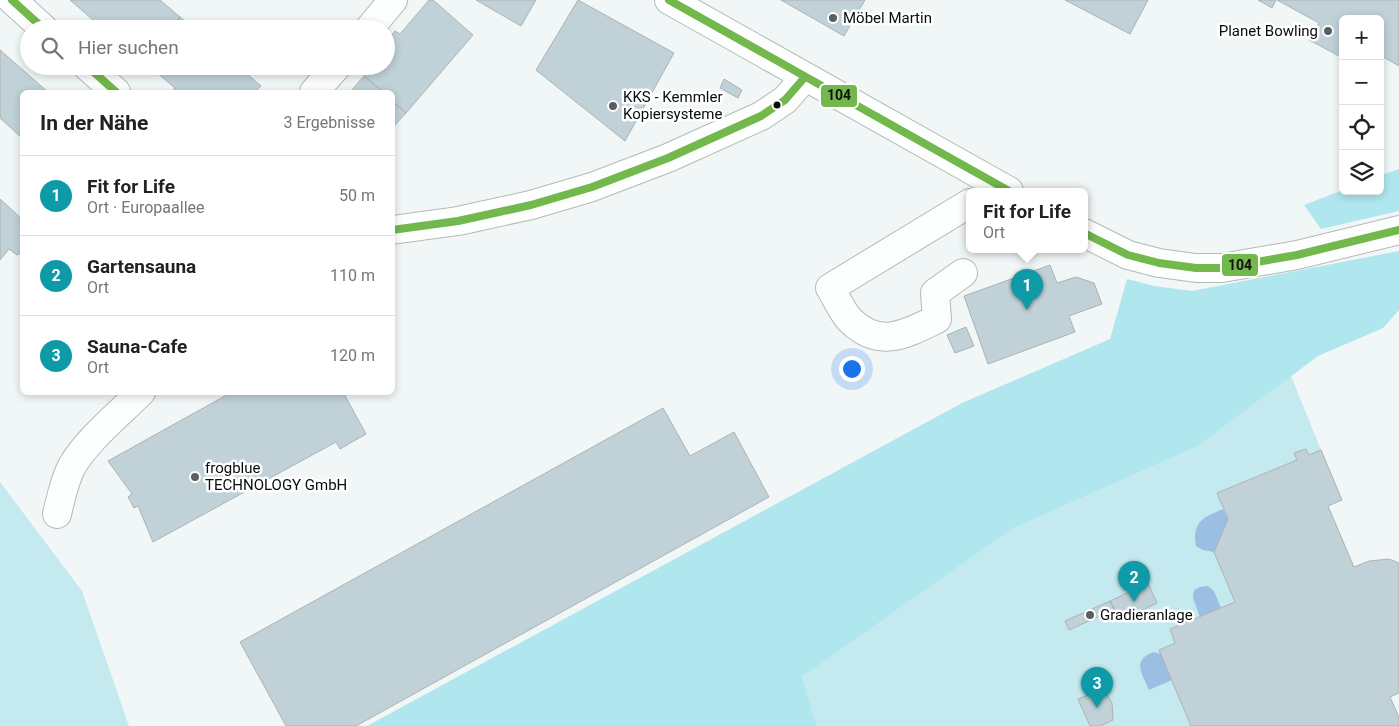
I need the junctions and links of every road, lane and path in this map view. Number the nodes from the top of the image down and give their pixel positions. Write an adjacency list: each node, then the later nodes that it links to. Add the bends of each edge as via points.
1 (12, 0): 4 (street)
2 (393, 0): 5 (street)
3 (669, 0): 8 (street)
4 (34, 20)
5 (376, 20)
6 (96, 75): 9 (street)
7 (329, 75): 10 (street)
8 (805, 77): 11 (street); 13 (street, via 785,100 761,116 668,158 592,187 458,221)
9 (114, 90)
10 (316, 90)
11 (994, 188)
12 (966, 205): 16 (street, via 830,288 850,321 868,334 884,338 906,334 937,319 935,293)
13 (395, 230)
14 (1399, 230): 15 (street, via 1297,255 1222,268 1159,263 1128,255)
15 (1088, 235)
16 (963, 273)
17 (137, 395): 18 (street, via 84,448 62,489)
18 (57, 514)

